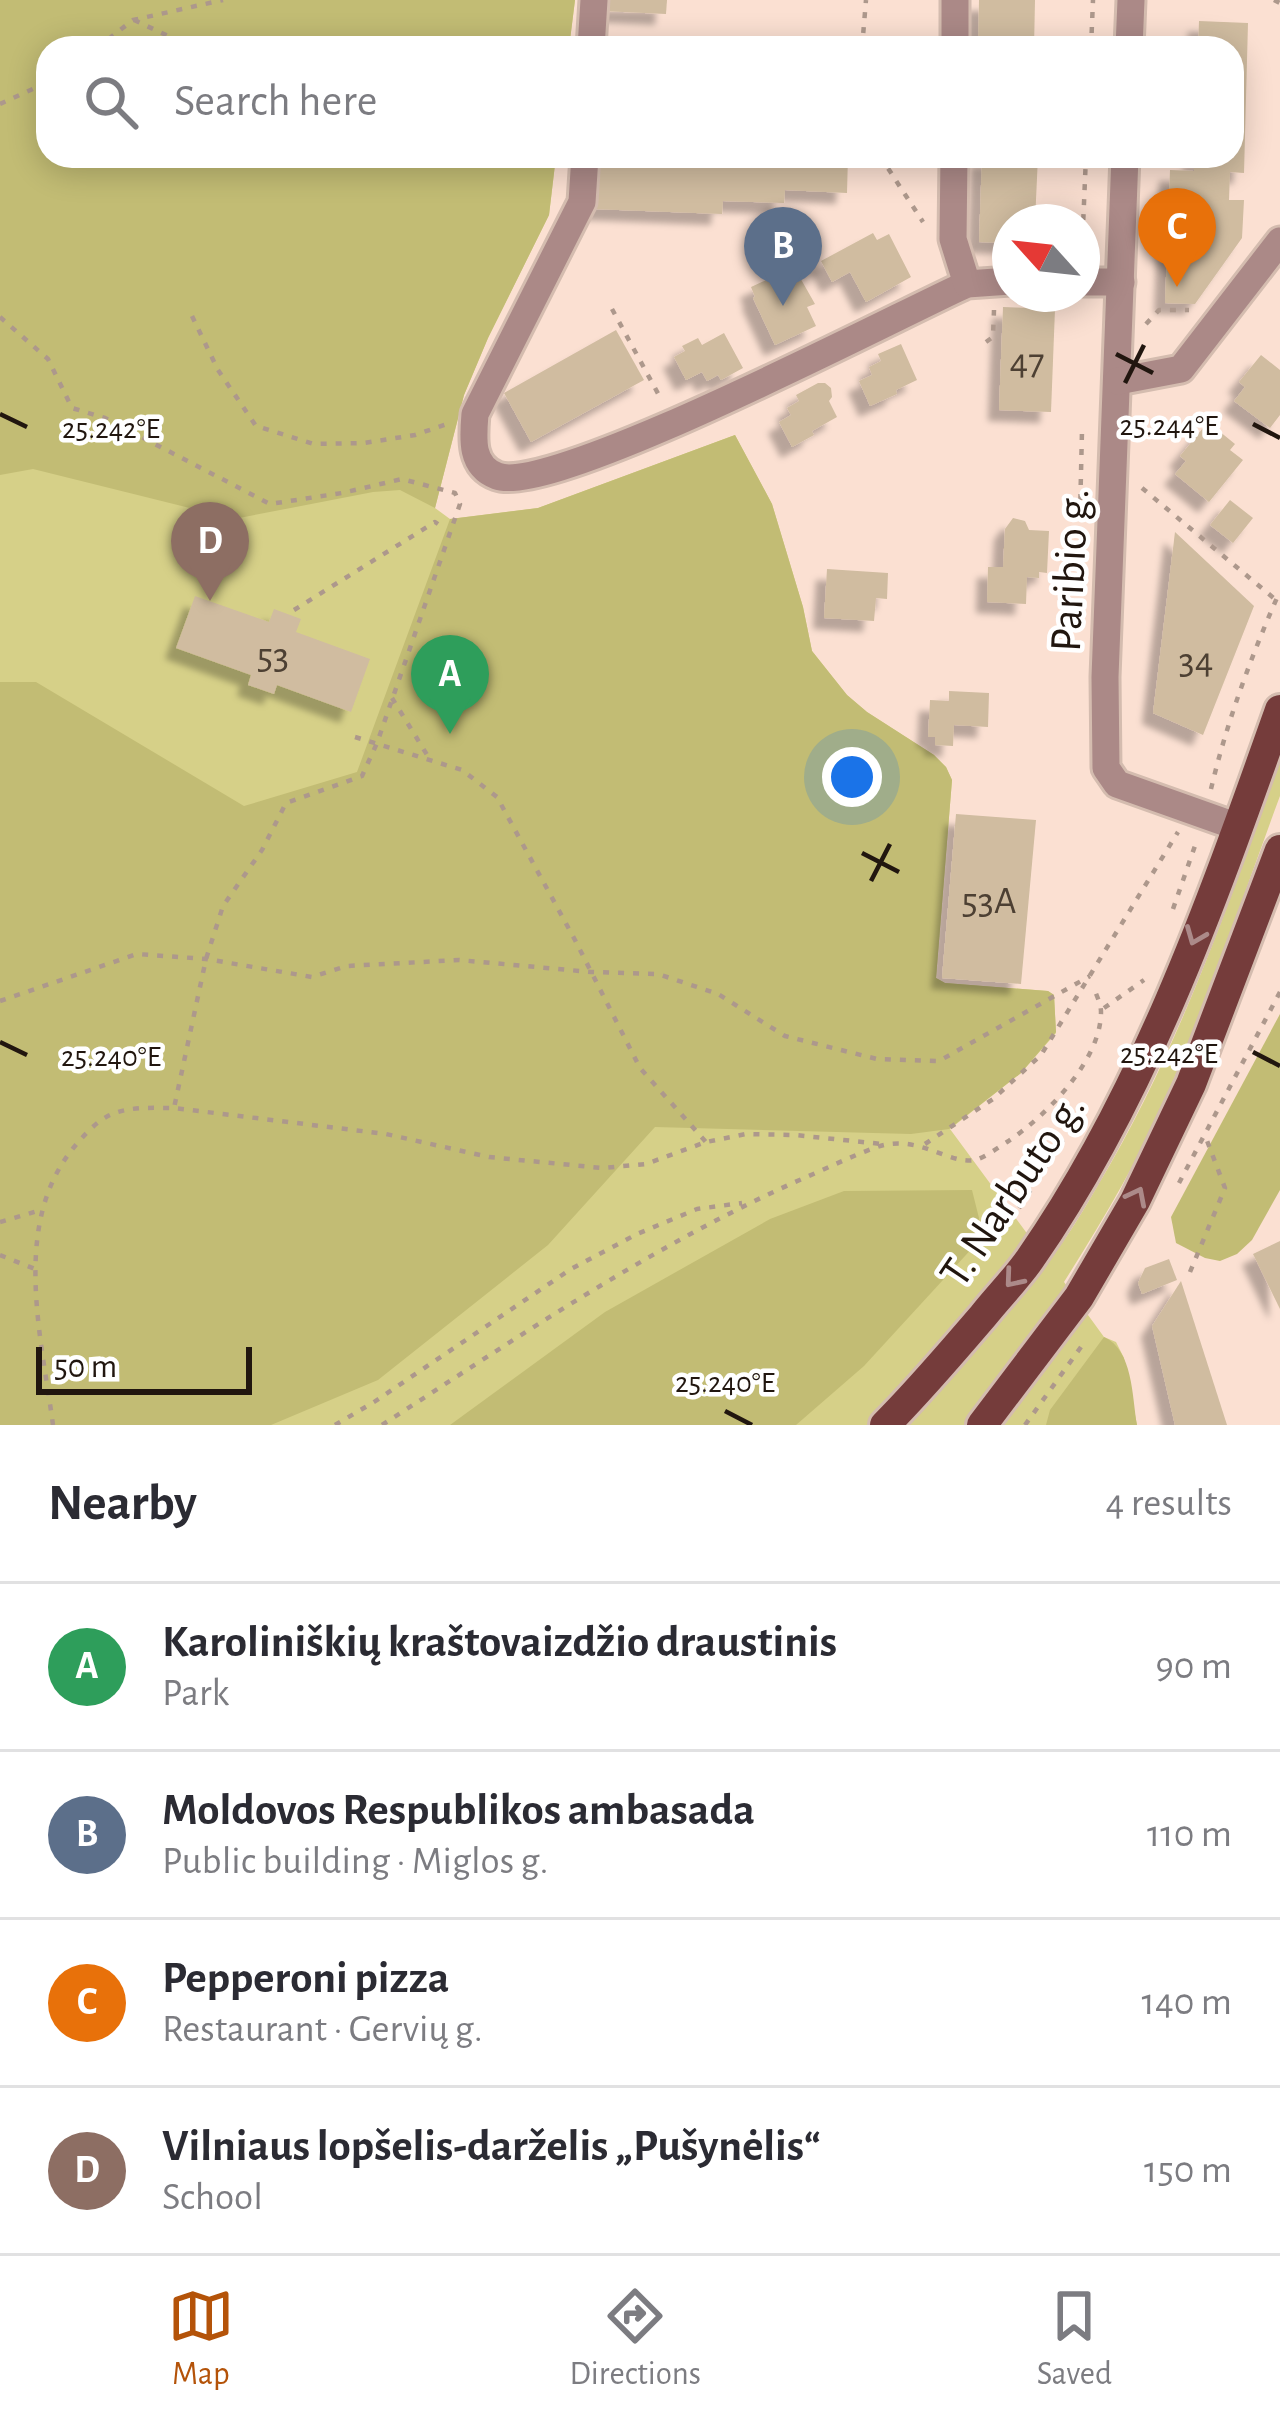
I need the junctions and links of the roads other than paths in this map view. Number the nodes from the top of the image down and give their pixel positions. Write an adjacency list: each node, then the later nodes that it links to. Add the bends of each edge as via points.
1 (594, 0): 4 (street)
2 (956, 0): 5 (street)
3 (1130, 0): 6 (street)
4 (592, 36)
5 (955, 36)
6 (1129, 36)
7 (584, 168): 14 (street, via 582,202 475,414 477,458 502,479 675,425)
8 (954, 168): 14 (street, via 953,239)
9 (1125, 168): 11 (street, Paribio g.)
10 (1280, 241): 15 (street, via 1181,370)
11 (1121, 281): 13 (street); 15 (street, Paribio g.)
12 (992, 282): 14 (street)
13 (1100, 282)
14 (968, 284)
15 (1118, 381): 17 (street, Paribio g., via 1106,768 1117,784)
16 (1280, 710): 17 (main road, T. Narbuto g.)
17 (1238, 827): 19 (main road, T. Narbuto g., one-way to 19, via 1169,1003 1090,1162 1028,1261)
18 (1280, 850): 20 (main road, one-way to 18, via 1079,1297 1135,1201 1191,1084)
19 (885, 1425)
20 (982, 1425)

